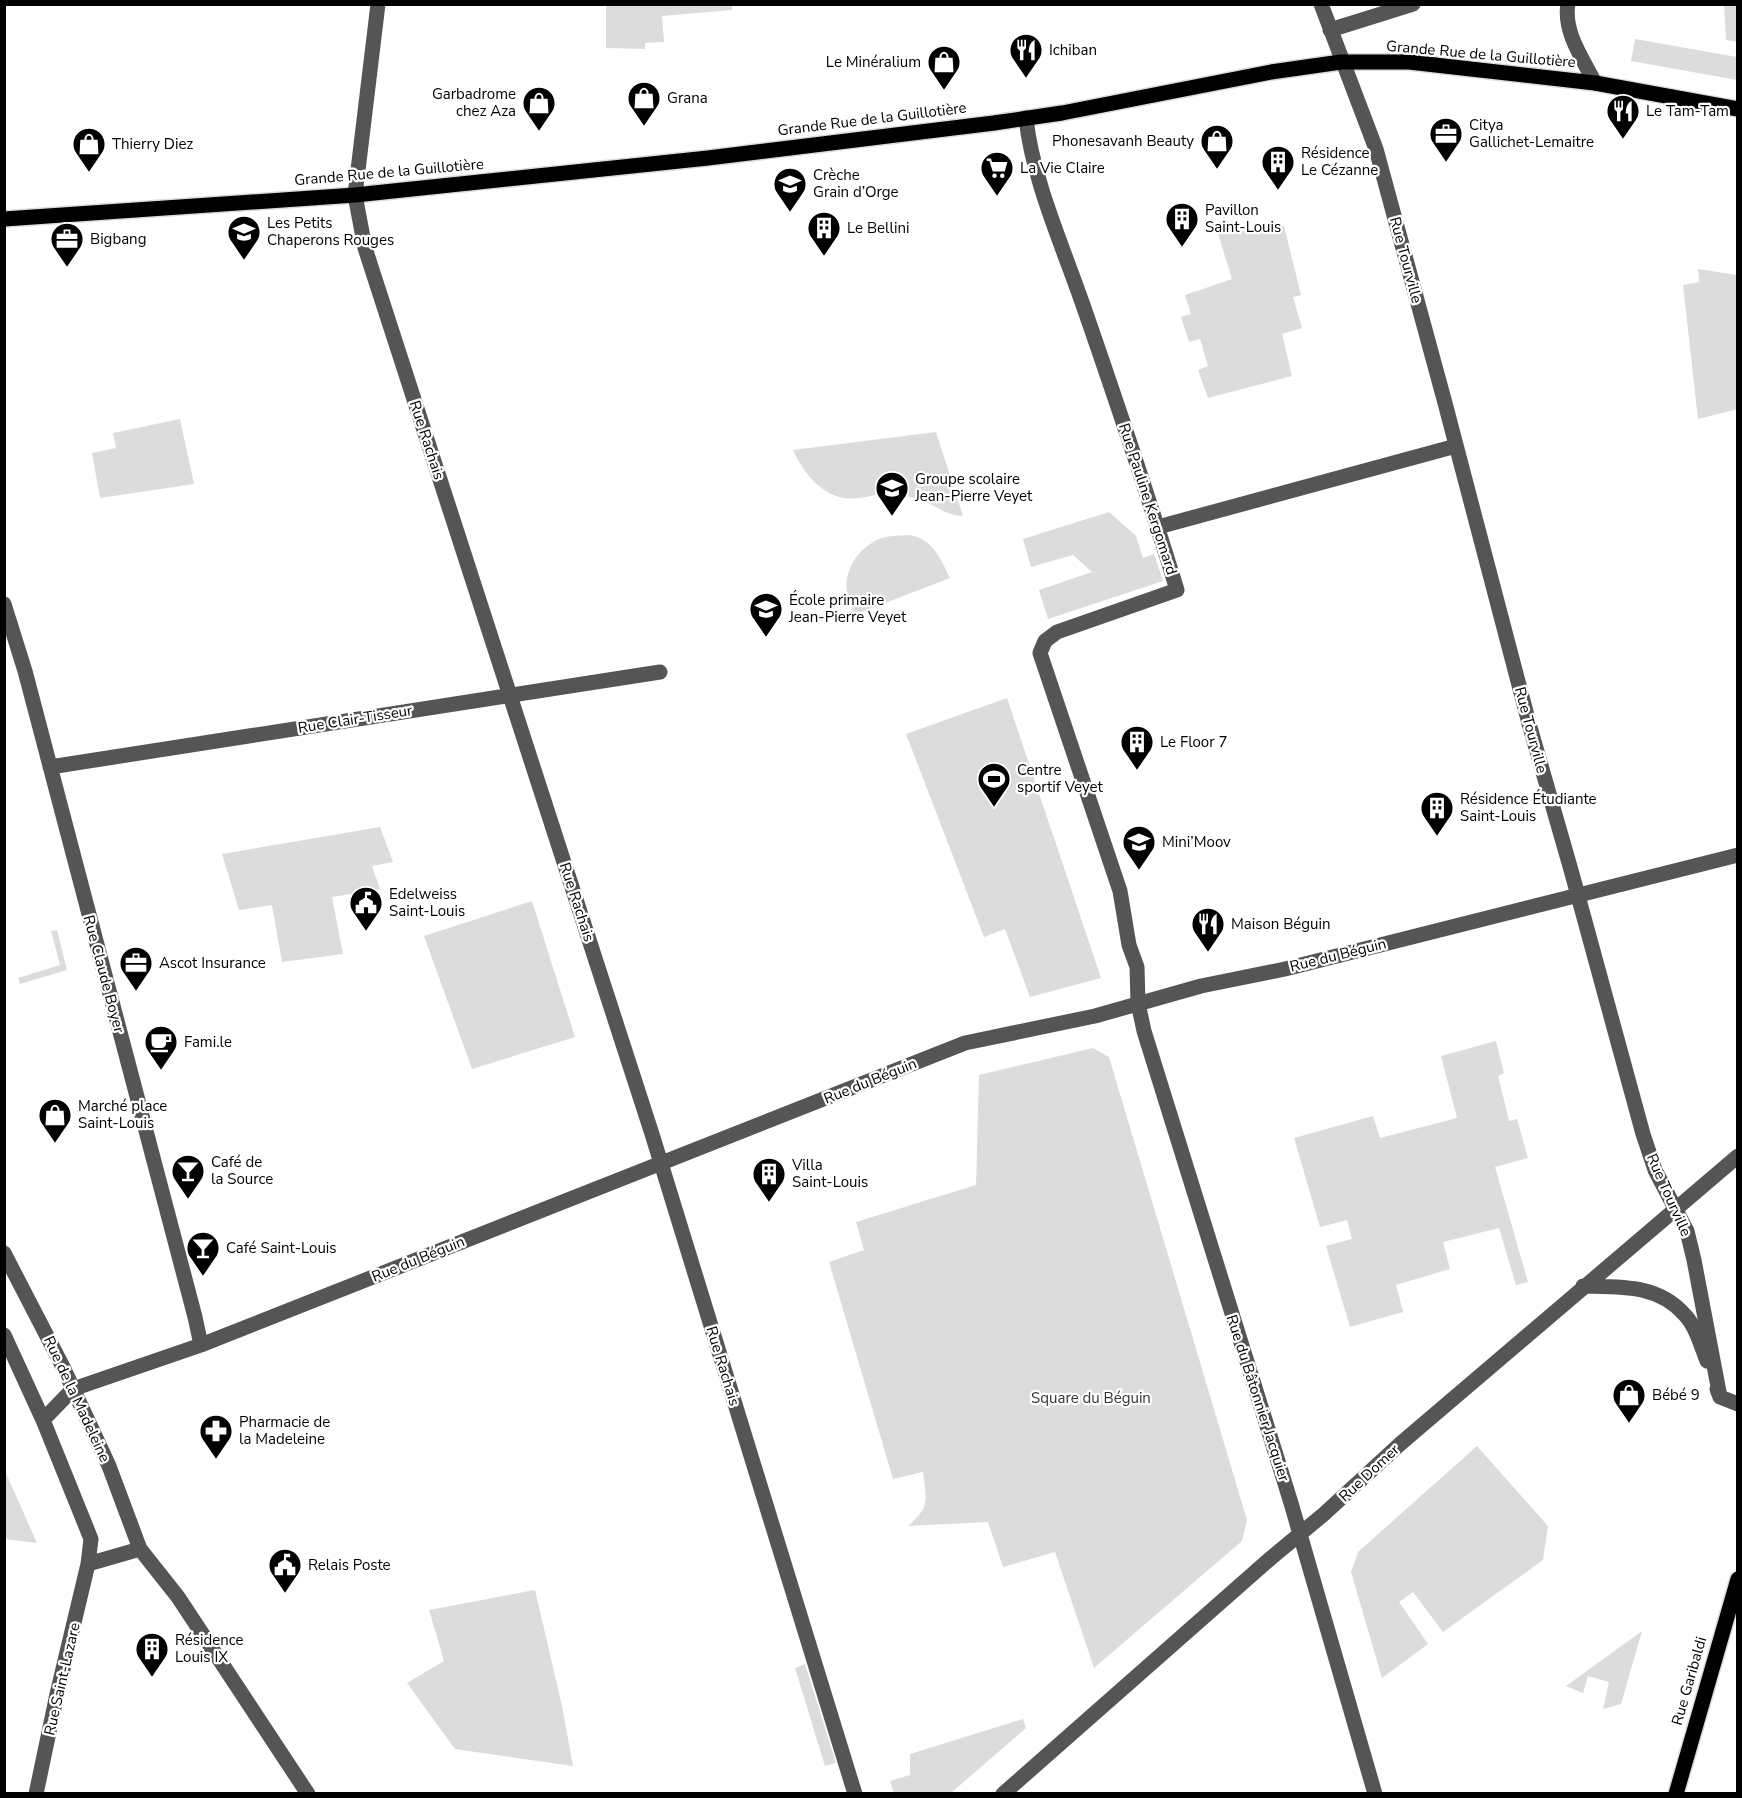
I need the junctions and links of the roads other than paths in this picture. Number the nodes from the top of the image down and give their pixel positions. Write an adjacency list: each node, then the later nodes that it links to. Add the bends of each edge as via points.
1 (378, 4): 10 (street, Rue Rachais)
2 (1321, 4): 5 (street, Rue Tourville)
3 (1413, 4): 5 (street)
4 (1568, 4): 7 (street, via 1566,14 1572,38)
5 (1330, 30): 6 (street, Rue Tourville)
6 (1341, 62): 7 (main road, Grande Rue de la Guillotière, via 1409,62); 9 (main road, Grande Rue de la Guillotière); 12 (street, Rue Tourville, via 1376,149)
7 (1595, 83): 8 (main road, Grande Rue de la Guillotière)
8 (1737, 109)
9 (1026, 118): 10 (main road, Grande Rue de la Guillotière); 13 (street, Rue Pauline Kergomard, via 1045,195)
10 (355, 195): 11 (main road, Grande Rue de la Guillotière); 16 (street, Rue Rachais, via 367,255)
11 (4, 219)
12 (1456, 446): 13 (street); 19 (street, Rue Tourville)
13 (1158, 527): 20 (street, Rue Pauline Kergomard, via 1177,590 1057,632 1044,640 1040,652 1120,891 1129,945 1137,967)
14 (4, 604): 17 (street, Rue Claude Boyer)
15 (660, 672): 16 (street, Rue Clair-Tisseur)
16 (510, 694): 17 (street, Rue Clair-Tisseur); 22 (street, Rue Rachais)
17 (50, 767): 27 (street, Rue Claude Boyer)
18 (1737, 855): 19 (street, Rue du Béguin)
19 (1577, 894): 20 (street, Rue du Béguin); 23 (street, Rue Tourville, via 1646,1143 1655,1170)
20 (1138, 1003): 22 (street, Rue du Béguin, via 965,1043); 32 (street, Rue du Bâtonnier Jacquier)
21 (1737, 1156): 23 (street, Rue Domer)
22 (661, 1163): 27 (street, Rue du Béguin); 38 (street, Rue Rachais)
23 (1677, 1209): 25 (street, Rue Domer); 29 (street, Rue Tourville, via 1694,1260)
24 (4, 1253): 28 (street, Rue de la Madeleine)
25 (1583, 1286): 29 (street, via 1633,1287 1659,1294 1684,1314); 32 (street, Rue Domer)
26 (4, 1335): 31 (street)
27 (201, 1345): 28 (street, Rue du Béguin)
28 (73, 1389): 31 (street, Rue du Béguin); 33 (street, Rue de la Madeleine, via 109,1466)
29 (1720, 1396): 30 (street)
30 (1737, 1404)
31 (43, 1420): 34 (street, via 91,1539)
32 (1299, 1535): 39 (street, Rue Domer); 40 (street, Rue du Bâtonnier Jacquier)
33 (140, 1549): 34 (street); 37 (street, Rue de la Madeleine, via 178,1597)
34 (88, 1564): 36 (street, Rue Saint-Lazare)
35 (1737, 1579): 41 (main road, Rue Garibaldi)
36 (36, 1794)
37 (308, 1794)
38 (855, 1794)
39 (1003, 1794)
40 (1375, 1794)
41 (1676, 1794)

